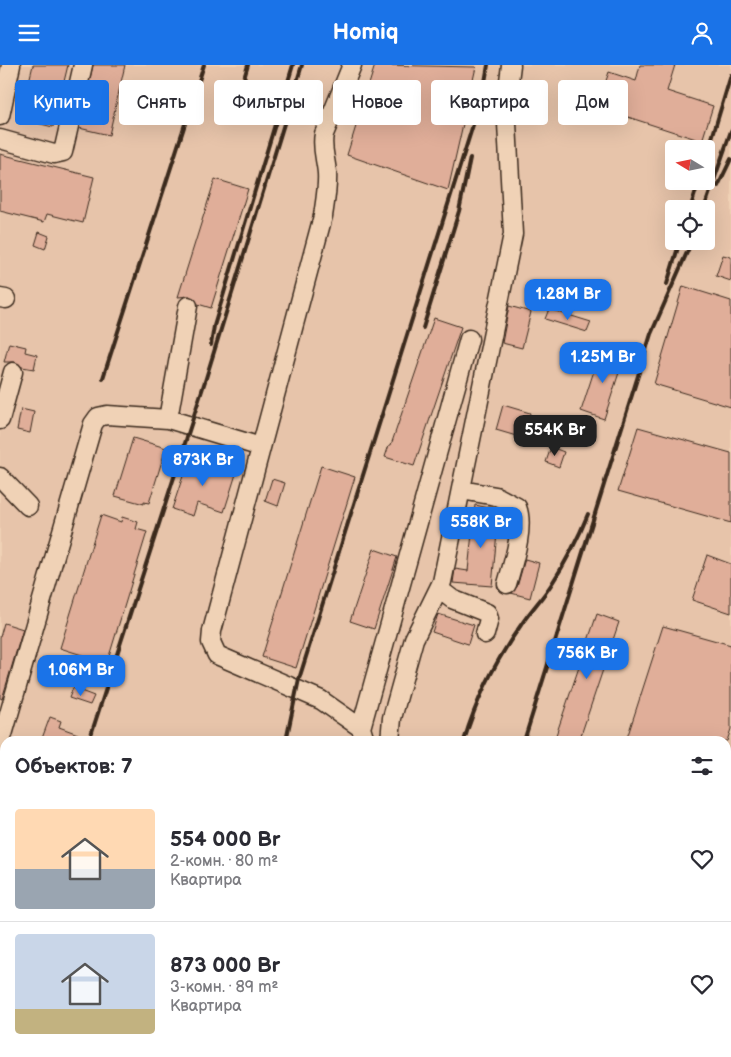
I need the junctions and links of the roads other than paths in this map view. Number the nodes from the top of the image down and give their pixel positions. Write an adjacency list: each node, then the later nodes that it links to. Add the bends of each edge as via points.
1 (11, 65): 5 (lane)
2 (83, 65): 6 (lane, via 63,152 54,154)
3 (352, 65): 12 (lane, via 324,134 322,144 327,173 323,216)
4 (512, 65): 14 (lane, via 506,105 514,234)
5 (0, 116)
6 (0, 139)
7 (188, 306): 10 (lane)
8 (468, 339): 19 (lane)
9 (13, 372): 11 (lane)
10 (168, 419): 12 (lane); 20 (lane, via 107,415 98,417 93,424)
11 (0, 420)
12 (261, 447): 19 (lane, via 212,631 213,649 218,655 321,700)
13 (0, 477): 15 (lane)
14 (461, 490): 16 (lane, via 496,496 517,507 520,515 515,558); 17 (lane)
15 (28, 506)
16 (507, 583)
17 (439, 589): 18 (lane, via 452,599 487,613 489,619); 21 (lane, via 414,639 392,718)
18 (485, 634)
19 (363, 734)
20 (3, 736)
21 (390, 736)

